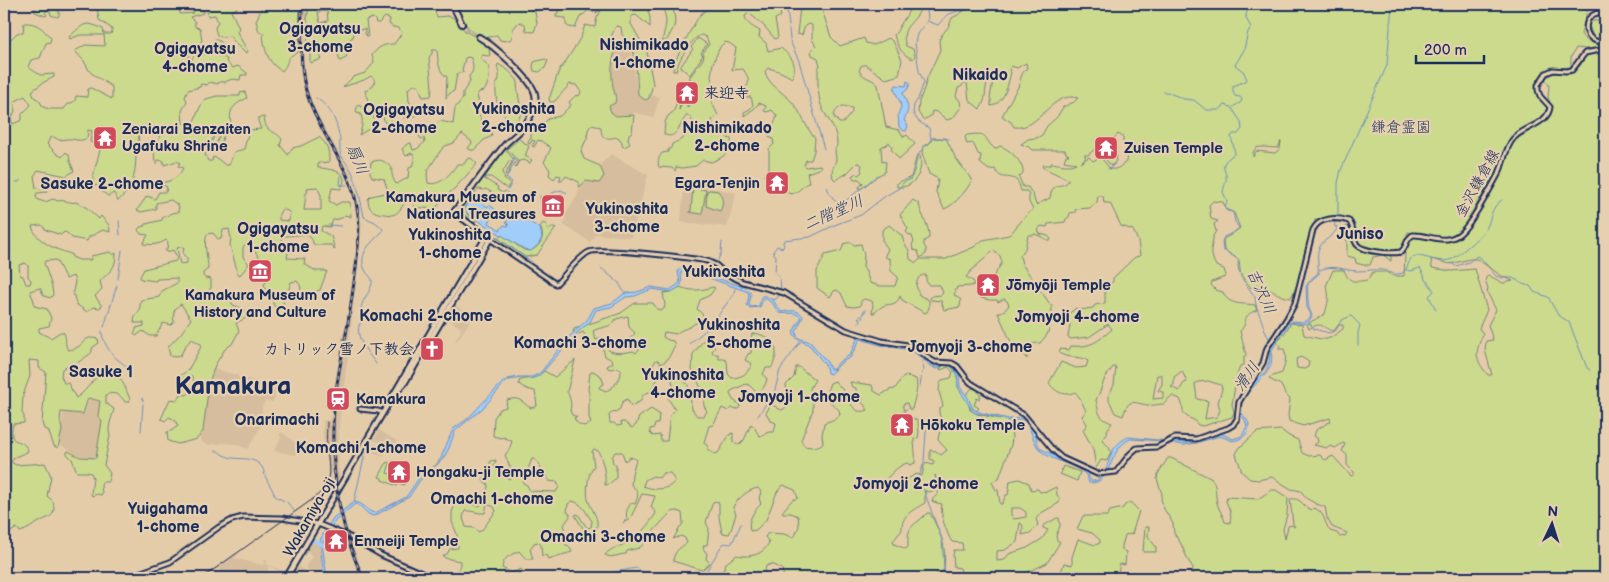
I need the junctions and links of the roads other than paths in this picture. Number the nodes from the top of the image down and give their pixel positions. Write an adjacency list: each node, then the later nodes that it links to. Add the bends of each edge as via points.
1 (452, 4): 3 (main road)
2 (1605, 13): 5 (main road, via 1593,15 1586,28 1592,39)
3 (462, 24)
4 (479, 37): 7 (main road, via 531,84 536,98 524,127 503,147 454,212)
5 (1605, 42)
6 (1605, 49): 7 (main road, 金沢鎌倉線, via 1585,53 1572,70 1546,73 1538,90 1550,107 1548,114 1513,138 1500,171 1471,220 1457,236 1441,240 1413,235 1403,251 1397,253 1359,247 1352,224 1346,220 1322,220 1317,224 1295,303 1238,402 1235,423 1196,438 1176,438 1157,447 1134,450 1114,473 1094,473 1062,458 1028,418 971,383 955,365 935,362 914,346 846,330 784,293 731,277 707,261 587,252 556,284)
7 (488, 238): 9 (main road, Wakamiya-oji)
8 (360, 409): 9 (main road)
9 (383, 413): 10 (main road, Wakamiya-oji)
10 (318, 524): 13 (main road, via 282,518 238,518 219,527 170,562 134,575); 14 (main road, Wakamiya-oji); 15 (main road)
11 (30, 578): 12 (main road)
12 (99, 578)
13 (110, 578)
14 (286, 578)
15 (433, 578)

